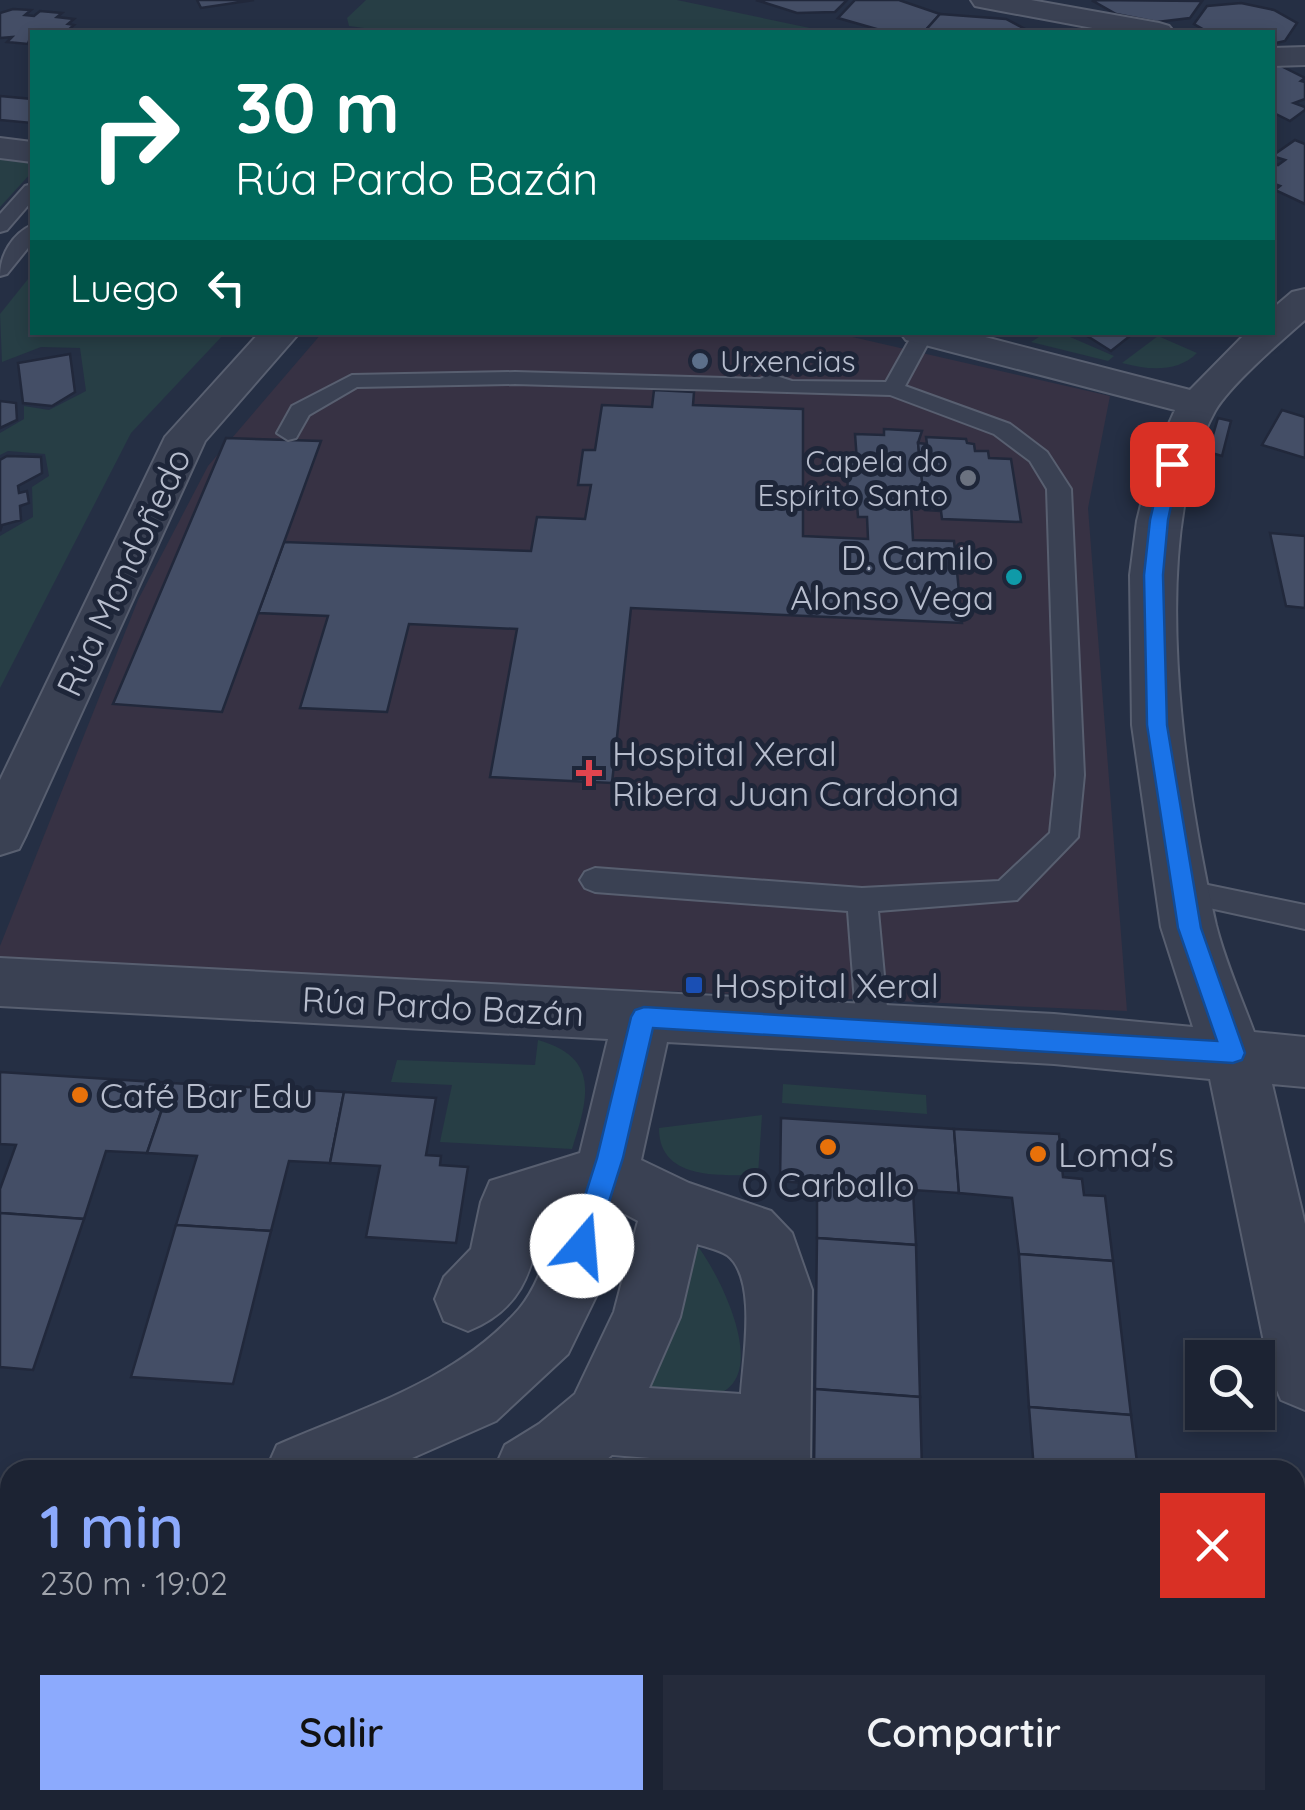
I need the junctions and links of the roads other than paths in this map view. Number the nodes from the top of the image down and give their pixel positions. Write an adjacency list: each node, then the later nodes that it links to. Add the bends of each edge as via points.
1 (985, 0): 2 (street)
2 (1144, 30)
3 (1305, 56): 4 (street)
4 (1275, 57)
5 (0, 148): 6 (street)
6 (30, 152)
7 (30, 192): 8 (lane)
8 (0, 226)
9 (30, 233): 10 (lane)
10 (0, 270)
11 (1305, 300): 12 (street)
12 (1275, 327)
13 (278, 335): 22 (street, Rúa Mondoñedo, via 186,437)
14 (920, 335): 19 (lane)
15 (929, 335): 20 (street)
16 (1266, 335): 20 (street)
17 (762, 377): 18 (lane)
18 (790, 387): 19 (lane); 21 (lane, via 514,378 352,382 300,411)
19 (894, 388): 25 (lane, via 1002,428 1039,457 1059,489 1070,776 1064,837 1006,892)
20 (1198, 404): 24 (street, via 1172,464 1153,575 1157,725)
21 (288, 433)
22 (0, 835)
23 (595, 880): 25 (lane)
24 (1184, 892): 26 (lane); 30 (street, via 1189,928)
25 (862, 900): 29 (lane)
26 (1305, 917)
27 (0, 982): 28 (street, Rúa Pardo Bazán)
28 (644, 1017): 29 (street, Rúa Pardo Bazán); 32 (street)
29 (872, 1029): 30 (street, Rúa Pardo Bazán)
30 (1233, 1053): 31 (street, Rúa Pardo Bazán); 35 (street)
31 (1305, 1062)
32 (606, 1174): 33 (street); 34 (street, via 513,1202 500,1264); 38 (street, via 570,1282 544,1331 472,1397)
33 (674, 1207): 36 (street, via 646,1317); 37 (street, via 748,1232 769,1255 779,1290)
34 (468, 1299)
35 (1305, 1376)
36 (600, 1418): 37 (street); 39 (street)
37 (774, 1451)
38 (325, 1460)
39 (546, 1460)

